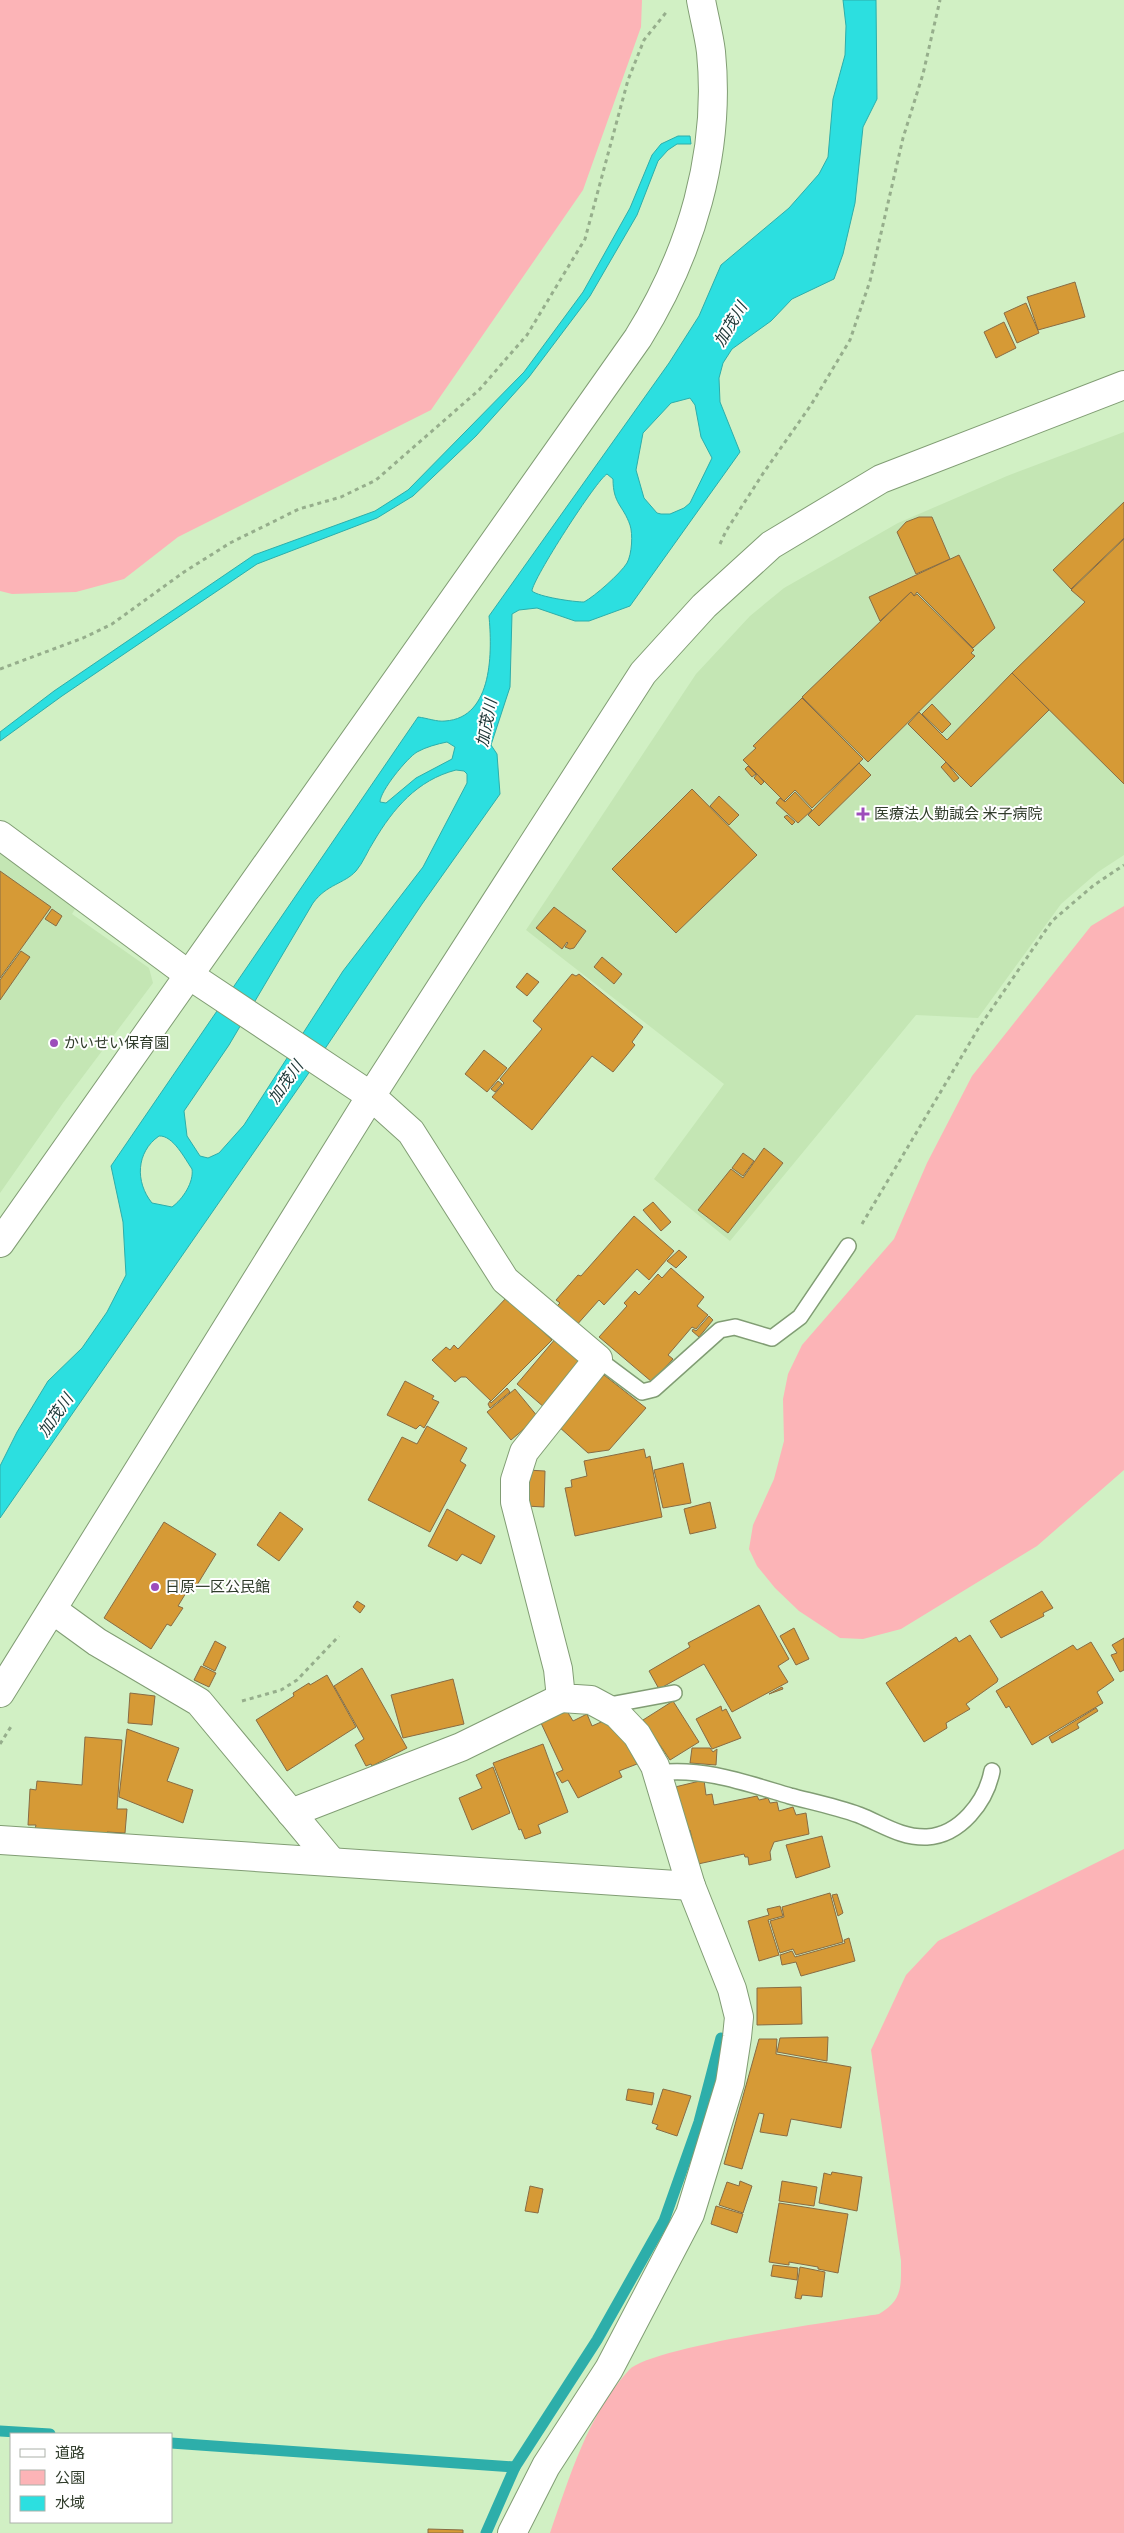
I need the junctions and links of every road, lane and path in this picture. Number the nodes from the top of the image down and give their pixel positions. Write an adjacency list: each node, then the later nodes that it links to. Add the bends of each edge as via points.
1 (701, 0): 9 (street, via 711,52 709,152 682,252 660,302)
2 (940, 0): 5 (path, via 924,74 903,138 870,281 850,340 812,405 726,531 714,558)
3 (669, 7): 6 (path, via 644,40 628,80 585,239 527,334 479,390 376,480 341,497 299,509 230,544 184,572 112,624)
4 (1124, 385): 5 (street, via 881,480 771,545)
5 (718, 593): 10 (street, via 643,673)
6 (0, 669)
7 (0, 835): 9 (street)
8 (1124, 865): 12 (path, via 1052,921 978,1029)
9 (199, 982): 10 (street); 11 (street)
10 (371, 1096): 13 (street, via 411,1132 505,1280); 14 (street)
11 (0, 1243)
12 (848, 1246): 13 (lane, via 800,1317 772,1338 736,1327 720,1330 654,1389 642,1392)
13 (598, 1359): 18 (street, via 524,1452 515,1480 514,1502 558,1669)
14 (53, 1610): 16 (street); 20 (street, via 97,1642 199,1702)
15 (339, 1636): 20 (path, via 297,1680 281,1690 226,1706)
16 (0, 1693)
17 (674, 1693): 19 (lane)
18 (561, 1698): 19 (street, via 591,1700); 23 (street, via 461,1747)
19 (603, 1706): 22 (street, via 617,1714 637,1735)
20 (210, 1716): 23 (street)
21 (992, 1772): 22 (lane, via 977,1806 955,1827 940,1835 926,1837 900,1834 859,1815 716,1775 681,1770)
22 (657, 1773): 26 (street)
23 (291, 1813): 25 (street)
24 (0, 1840): 25 (street)
25 (332, 1862): 26 (street)
26 (691, 1886): 27 (street, via 732,1988 738,2017 730,2083 690,2214 609,2369 546,2466)
27 (512, 2533)

